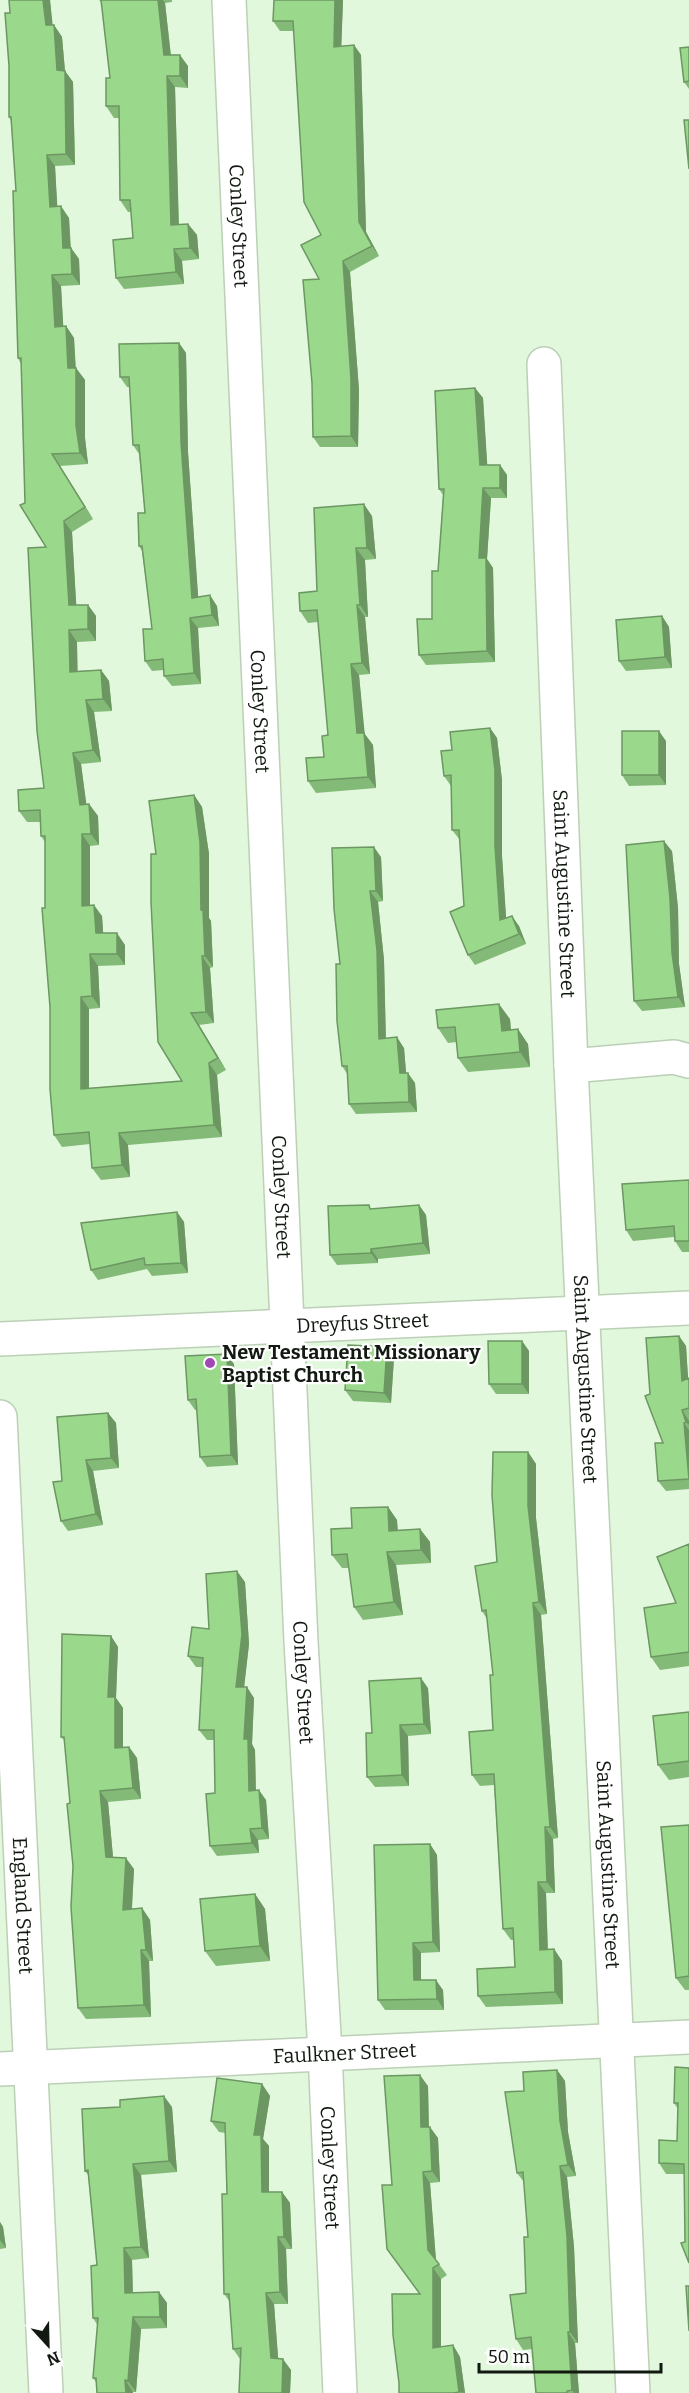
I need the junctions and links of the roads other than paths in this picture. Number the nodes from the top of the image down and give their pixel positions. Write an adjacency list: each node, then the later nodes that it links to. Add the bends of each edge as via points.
1 (229, 0): 7 (street, Conley Street)
2 (544, 364): 4 (street, Saint Augustine Street)
3 (689, 1061): 4 (street, via 674,1057)
4 (571, 1066): 6 (street, Saint Augustine Street)
5 (689, 1308): 6 (street, Dreyfus Street)
6 (582, 1312): 7 (street, Dreyfus Street); 11 (street, Saint Augustine Street)
7 (288, 1326): 8 (street, Dreyfus Street); 12 (street, Conley Street, via 300,1630)
8 (0, 1339)
9 (0, 1417): 13 (street, England Street)
10 (689, 2037): 11 (street, Faulkner Street)
11 (618, 2040): 12 (street, Faulkner Street); 17 (street, Saint Augustine Street)
12 (325, 2052): 13 (street, Faulkner Street); 16 (street, Conley Street)
13 (33, 2067): 14 (street, Faulkner Street); 15 (street, England Street)
14 (0, 2069)
15 (46, 2393)
16 (340, 2393)
17 (633, 2393)

